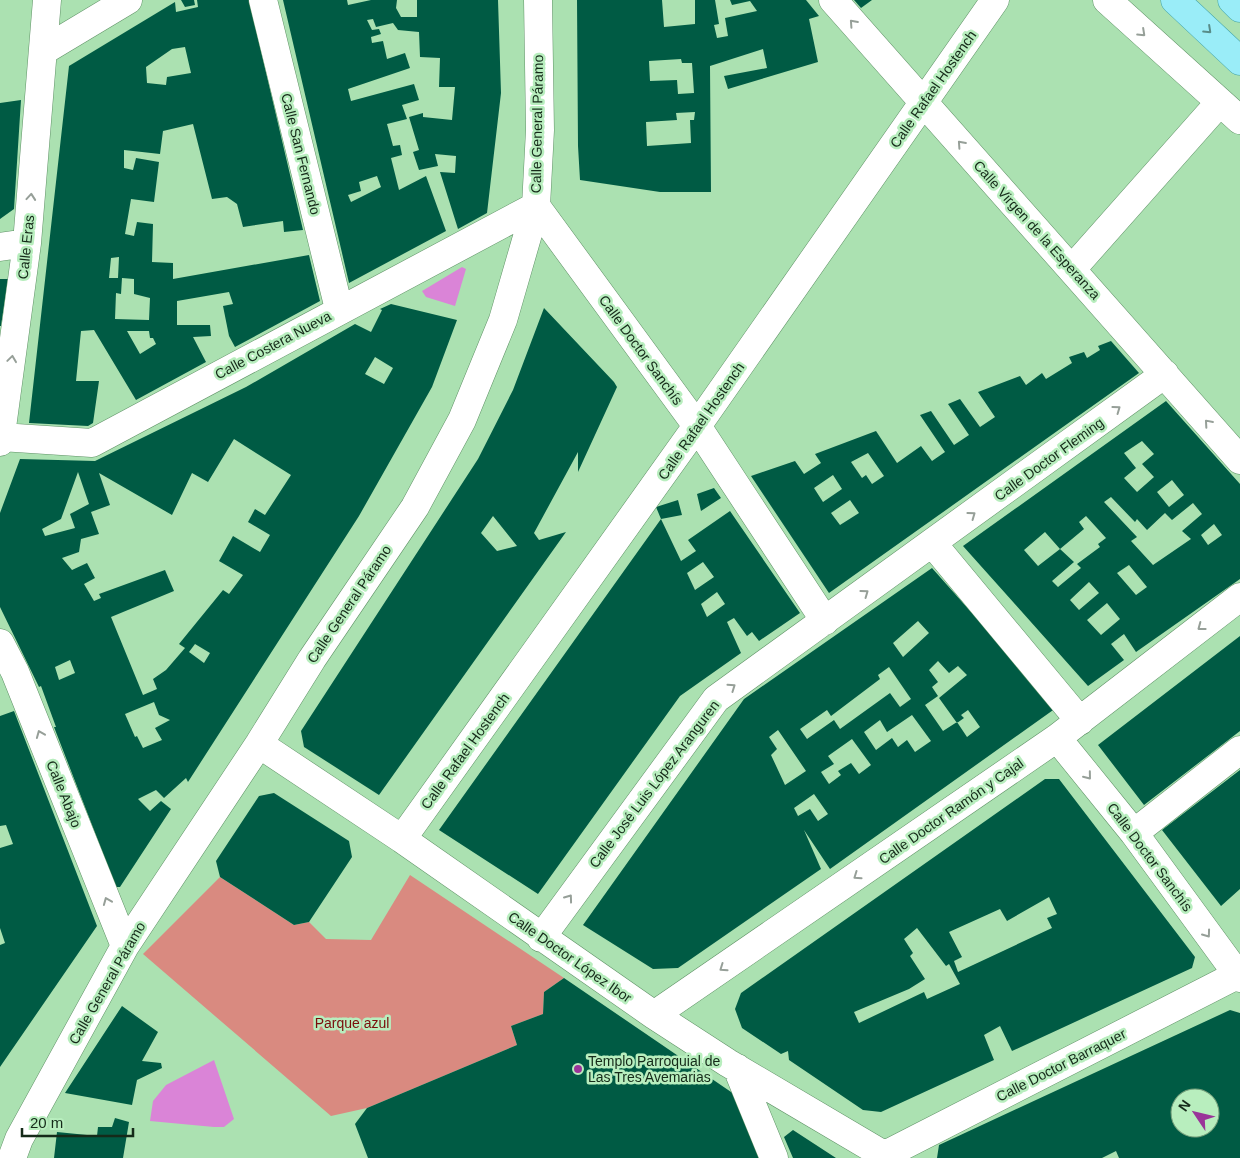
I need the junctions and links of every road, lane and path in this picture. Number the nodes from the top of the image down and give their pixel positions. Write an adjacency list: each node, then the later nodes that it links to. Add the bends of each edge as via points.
1 (48, 0): 11 (street, Calle Eras)
2 (128, 0): 11 (street)
3 (263, 0): 20 (street, Calle San Fernando)
4 (538, 0): 16 (street, Calle General Páramo, via 540,130)
5 (832, 0): 13 (street, Calle Virgen de la Esperanza, one-way to 5)
6 (995, 0): 13 (street, Calle Rafael Hostench)
7 (1107, 0): 14 (street, one-way to 14)
8 (1175, 0): 12 (main road, one-way to 12)
9 (1232, 0): 10 (main road)
10 (1240, 8)
11 (43, 51): 17 (street, Calle Eras, one-way to 11)
12 (1240, 61)
13 (923, 102): 19 (street, Calle Virgen de la Esperanza, one-way to 13); 22 (street, Calle Rafael Hostench)
14 (1220, 102): 15 (street); 19 (street)
15 (1240, 120)
16 (536, 206): 20 (street, Calle Costera Nueva); 22 (street, Calle Doctor Sanchís); 31 (street, Calle General Páramo, via 503,320 462,420 415,507)
17 (27, 243): 18 (street); 23 (street, Calle Eras, one-way to 17)
18 (0, 247)
19 (1072, 269): 21 (street, Calle Virgen de la Esperanza)
20 (339, 309): 23 (street, Calle Costera Nueva, via 92,442)
21 (1165, 374): 24 (street, Calle Virgen de la Esperanza, one-way to 21); 25 (street, Calle Doctor Fleming, one-way to 21)
22 (697, 426): 27 (street, Calle Doctor Sanchís); 34 (street, Calle Rafael Hostench)
23 (1, 439)
24 (1240, 460)
25 (933, 544): 27 (street, Calle José Luis López Aranguren, one-way to 25); 29 (street)
26 (1240, 598): 29 (street, Calle Doctor Ramón y Cajal, one-way to 29)
27 (825, 621): 35 (street, Calle José Luis López Aranguren, one-way to 27, via 716,699)
28 (0, 643): 36 (street, Calle Abajo, one-way to 28, via 15,672)
29 (1080, 721): 30 (street, Calle Doctor Ramón y Cajal)
30 (1057, 738): 33 (street, Calle Doctor Sanchís, one-way to 33); 38 (street, Calle Doctor Ramón y Cajal, one-way to 38)
31 (259, 744): 34 (street, Calle Doctor López Ibor); 36 (street, Calle General Páramo)
32 (1240, 750): 33 (street)
33 (1134, 833): 37 (street, Calle Doctor Sanchís, one-way to 37)
34 (402, 839): 35 (street, Calle Doctor López Ibor)
35 (541, 938): 38 (street, Calle Doctor López Ibor)
36 (125, 946): 41 (street, Calle General Páramo)
37 (1238, 977): 40 (street, Calle Doctor Barraquer)
38 (654, 1015): 39 (street, Calle Doctor López Ibor)
39 (737, 1068): 40 (street, Calle Doctor López Ibor); 42 (street)
40 (887, 1157)
41 (12, 1158)
42 (774, 1158)

